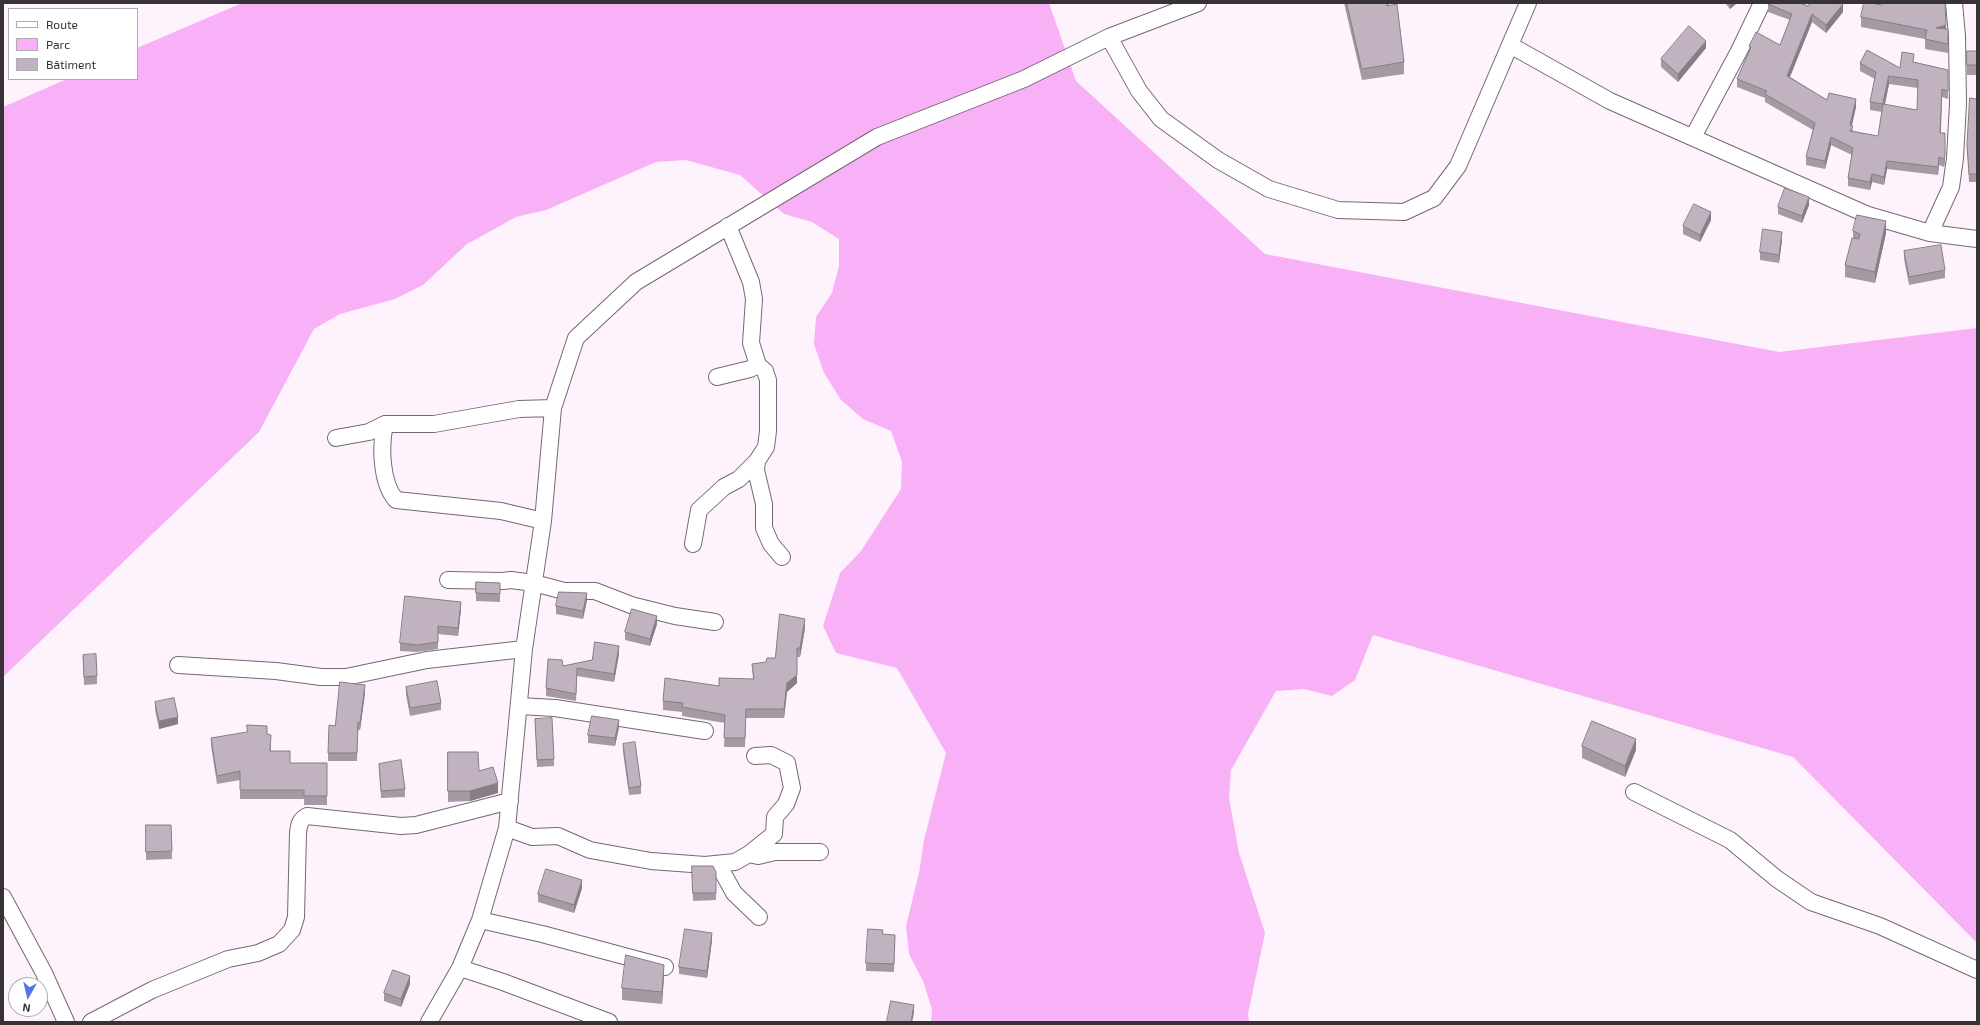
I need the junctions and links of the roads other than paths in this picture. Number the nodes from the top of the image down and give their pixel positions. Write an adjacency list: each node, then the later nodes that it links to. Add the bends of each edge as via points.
1 (1198, 3): 5 (street)
2 (1528, 3): 6 (street)
3 (1762, 3): 7 (street)
4 (1954, 3): 9 (street, via 1958,82 1956,158 1951,186)
5 (1109, 37): 6 (street, via 1139,90 1161,119 1218,160 1269,189 1338,210 1404,212 1434,198 1458,166); 8 (street, via 1024,78 877,137)
6 (1510, 45): 7 (street, via 1610,101)
7 (1692, 137): 9 (street, via 1868,215)
8 (728, 226): 11 (street, via 751,282 754,299 751,343); 13 (street, via 636,282 576,338)
9 (1930, 233): 10 (street)
10 (1977, 239)
11 (758, 365): 12 (street); 16 (street, via 765,371 768,380 768,431 766,447)
12 (717, 377)
13 (553, 408): 14 (street, via 519,409 434,424); 17 (street)
14 (385, 424): 15 (street, via 369,432); 17 (street, via 382,435 385,478 396,500 501,510)
15 (336, 438)
16 (757, 461): 18 (street, via 739,480 724,487 698,510); 19 (street, via 756,470 764,504 764,528 771,544)
17 (543, 521): 21 (street)
18 (693, 544)
19 (782, 557)
20 (448, 580): 21 (street, via 512,580)
21 (534, 583): 22 (street, via 564,591 595,591 631,605 675,616); 23 (street)
22 (715, 622)
23 (524, 649): 24 (street, via 427,660 346,677); 25 (street)
24 (178, 665)
25 (519, 706): 26 (street, via 555,708); 29 (street)
26 (705, 731)
27 (755, 756): 32 (street, via 772,755 787,763 792,788 786,804 776,817 774,834)
28 (1634, 792): 39 (street, via 1730,840 1777,880 1811,902 1880,926)
29 (510, 801): 30 (street); 41 (street, via 416,825 401,826 308,816 302,819 298,833 296,917 292,930 279,944 258,954 228,959 152,990)
30 (507, 828): 33 (street, via 532,837 558,836 590,850 651,861); 36 (street)
31 (820, 852): 32 (street, via 775,852 758,856)
32 (749, 854): 33 (street, via 735,862)
33 (718, 864): 35 (street, via 734,893)
34 (3, 897): 40 (street, via 44,973)
35 (759, 917)
36 (480, 920): 37 (street); 38 (street)
37 (665, 967)
38 (460, 968): 42 (street); 43 (street)
39 (1977, 970)
40 (66, 1022)
41 (91, 1022)
42 (428, 1022)
43 (609, 1022)

